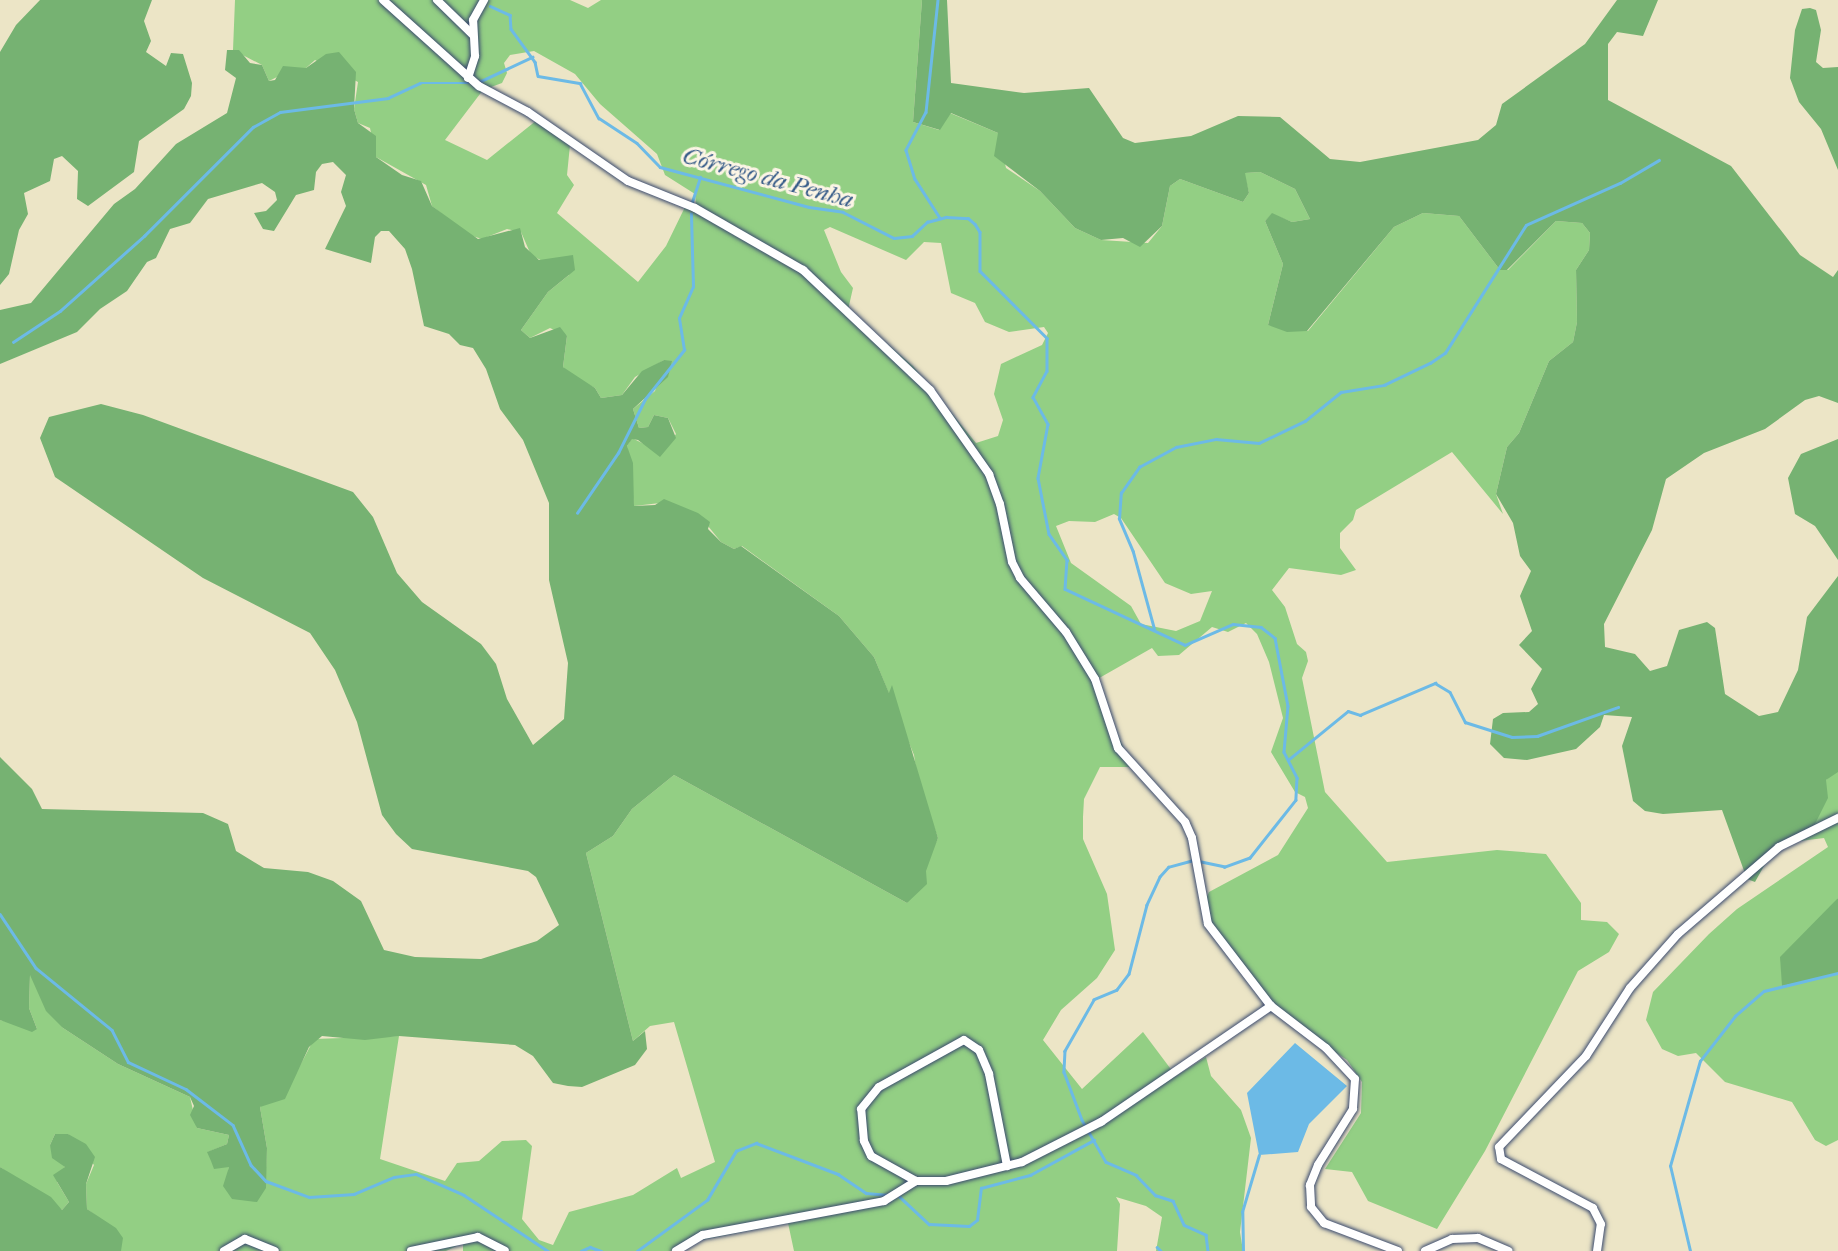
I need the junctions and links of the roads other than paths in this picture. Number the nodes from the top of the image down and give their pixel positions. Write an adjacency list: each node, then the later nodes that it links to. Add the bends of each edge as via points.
1 (383, 0): 5 (street)
2 (438, 0): 4 (street)
3 (484, 0): 4 (street, via 473,20)
4 (473, 35): 5 (street, via 475,56)
5 (467, 78): 7 (street, via 528,112 628,181 695,208 780,254 930,390 989,474 1012,562 1066,632 1095,679 1118,748 1185,822 1208,924)
6 (1838, 818): 18 (street, via 1779,847 1678,934 1636,980 1586,1056 1499,1147 1501,1158 1593,1208 1601,1224)
7 (1271, 1006): 8 (street, via 1087,1130); 15 (street, via 1326,1048 1355,1079 1353,1109 1310,1185 1311,1207 1324,1223)
8 (1007, 1166): 9 (street, via 946,1181); 9 (street, via 989,1074 979,1050 964,1040 879,1087 861,1109 864,1141 871,1156)
9 (916, 1181): 14 (street, via 884,1202 703,1235)
10 (224, 1251): 11 (street, via 245,1238)
11 (275, 1251)
12 (411, 1251): 13 (street, via 478,1237)
13 (505, 1251)
14 (676, 1251)
15 (1398, 1251)
16 (1425, 1251): 17 (street, via 1452,1238 1478,1238)
17 (1508, 1251)
18 (1597, 1251)

